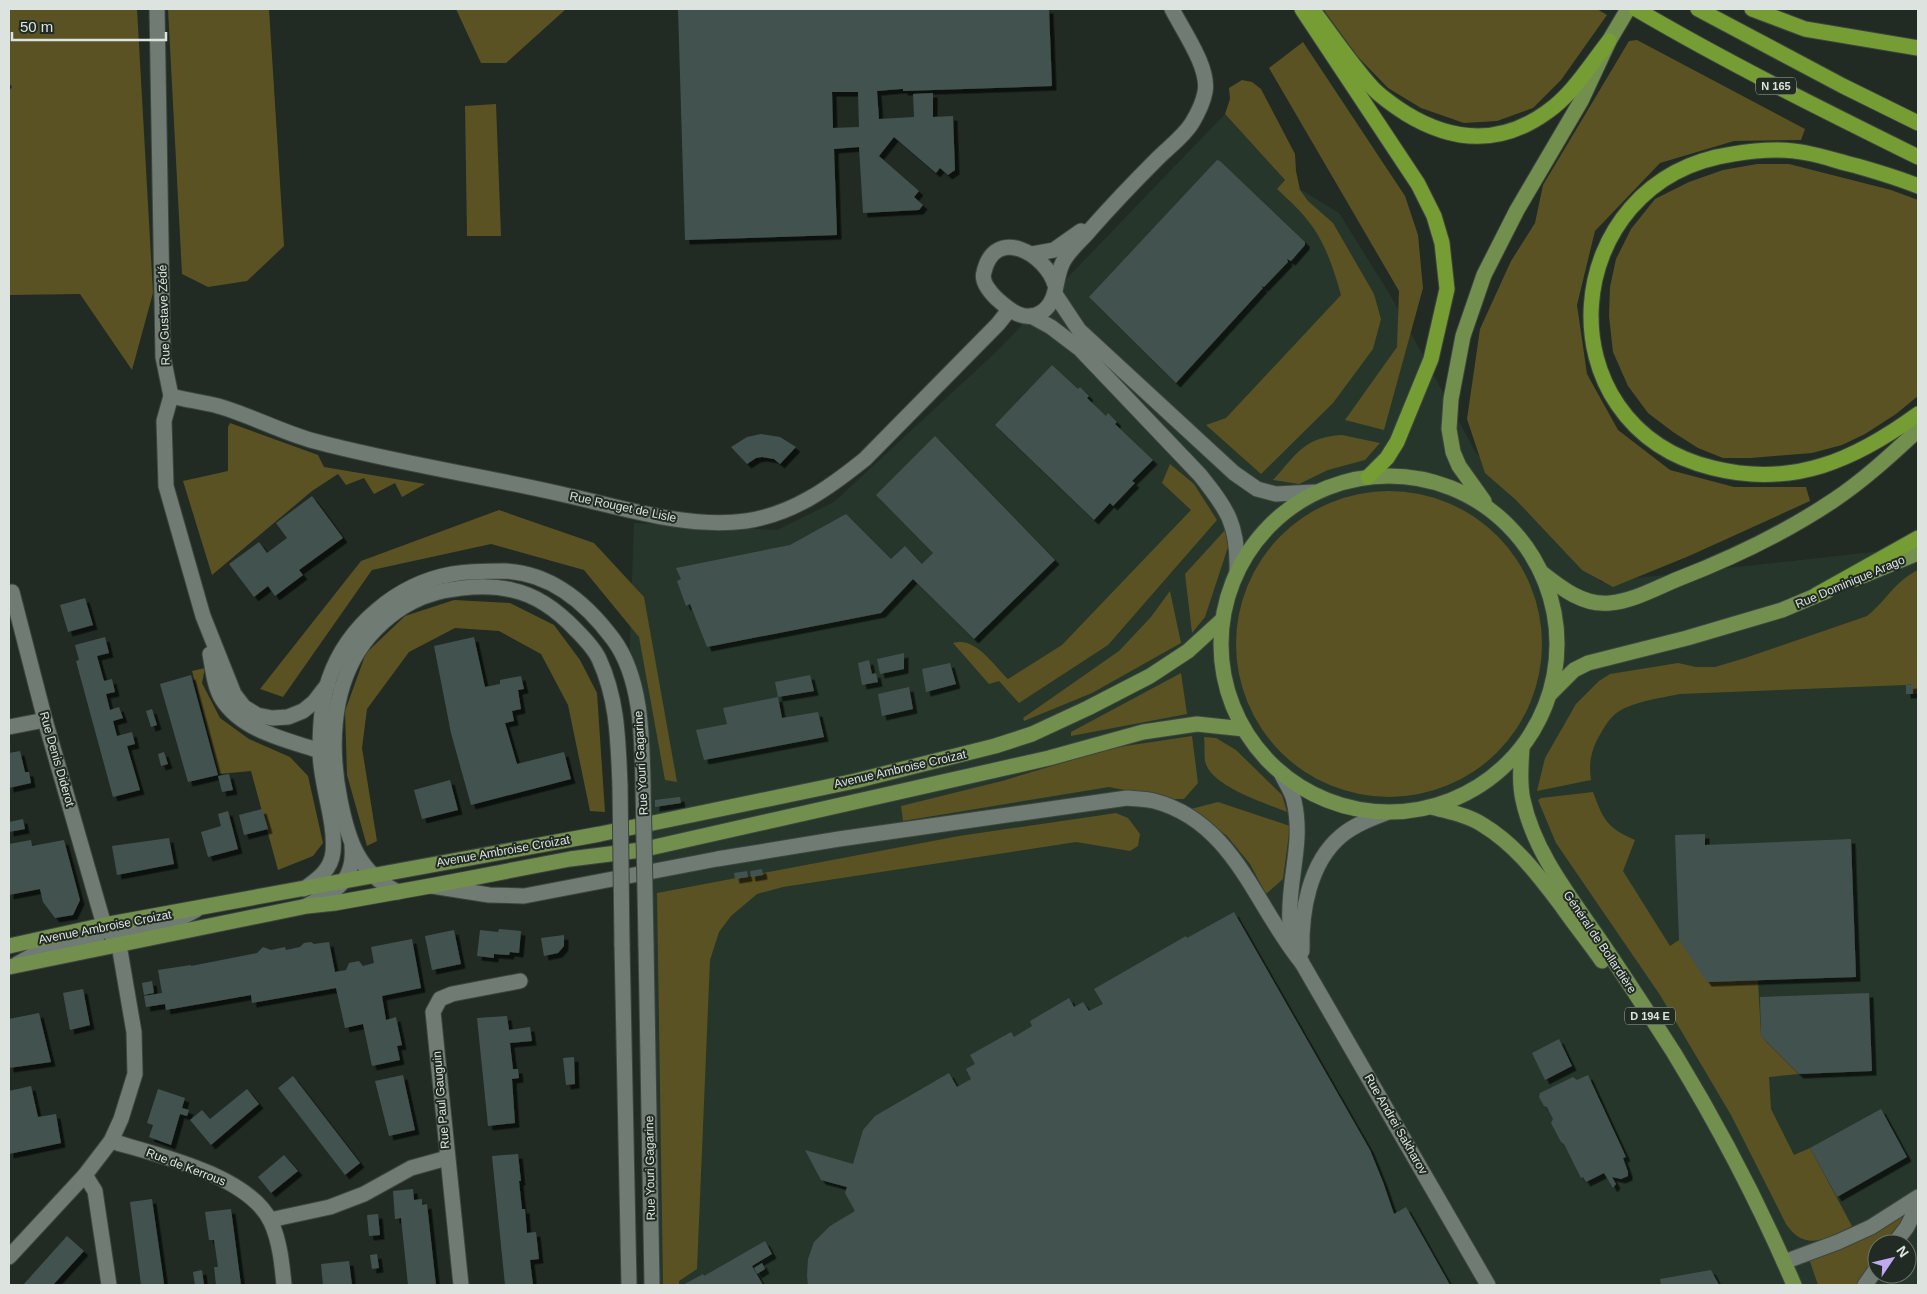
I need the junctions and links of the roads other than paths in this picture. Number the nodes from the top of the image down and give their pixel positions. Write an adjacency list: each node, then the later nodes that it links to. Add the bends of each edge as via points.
1 (157, 9): 21 (street, Rue Gustave Zédé, via 163,358)
2 (1172, 9): 16 (street, via 1202,66 1206,89 1202,104 1191,124)
3 (1302, 9): 24 (highway, via 1418,184 1434,216 1442,243 1447,289 1431,358 1397,442 1387,458)
4 (1312, 9): 11 (highway, via 1370,86 1396,107 1425,125 1452,134 1478,137 1526,125 1548,112 1567,94)
5 (1628, 9): 11 (main road)
6 (1636, 9): 14 (highway, N 165, via 1787,92)
7 (1698, 9): 13 (highway, N 165)
8 (1752, 9): 9 (highway)
9 (1805, 29): 10 (highway); 12 (highway)
10 (1918, 40)
11 (1609, 41): 26 (main road, via 1581,101 1484,275 1463,336 1450,399 1449,429 1459,466)
12 (1918, 48)
13 (1918, 123)
14 (1918, 157)
15 (1918, 186): 22 (highway, via 1805,152 1732,154 1693,164 1645,192 1623,216 1609,238 1598,262 1590,326 1605,383 1622,410 1665,450 1698,465 1745,474 1772,475 1808,470 1848,457 1887,436)
16 (1106, 211): 17 (street, via 1054,250); 18 (street, via 1064,261)
17 (1032, 254): 18 (street, via 1052,275); 19 (street, via 1013,247 1001,249 989,258 983,274 985,285)
18 (1055, 289): 20 (street, via 1051,303); 25 (street, via 1084,335 1234,472 1257,489 1276,494)
19 (1008, 310): 20 (street, via 1019,316); 21 (street, Rue Rouget de Lisle, via 911,413 843,477 794,508 747,520 714,523 683,520 425,467 314,441 219,406)
20 (1031, 316): 29 (street, via 1080,349 1206,482 1230,518 1238,544)
21 (170, 396): 33 (street, Rue Gustave Zédé, via 164,421 166,486)
22 (1918, 414)
23 (1918, 430): 30 (main road, via 1886,460 1834,500 1772,538 1629,599 1590,602 1562,589)
24 (1368, 477): 25 (main road); 26 (main road, via 1422,479 1447,486)
25 (1314, 492): 29 (main road, via 1276,519 1254,543)
26 (1493, 512): 30 (main road, via 1518,536)
27 (1918, 538): 32 (highway)
28 (1918, 553): 32 (main road, Rue Dominique Arago)
29 (1238, 570): 34 (main road)
30 (1541, 572): 36 (main road, via 1550,596 1556,629 1556,670)
31 (12, 592): 39 (street, Rue Denis Diderot)
32 (1816, 595): 36 (main road, Rue Dominique Arago, via 1782,610 1588,663 1574,670)
33 (203, 616): 37 (street, via 234,694 244,707 257,715 272,718); 44 (street, via 215,680 231,710 240,719 263,731)
34 (1222, 620): 41 (main road, via 1221,658 1228,694); 50 (main road, Avenue Ambroise Croizat, via 1188,651 1150,676 1032,734 995,746 855,781 600,834)
35 (328, 684): 37 (street); 38 (street, Rue Youri Gagarine); 75 (street, Rue Youri Gagarine, bridge, via 347,643 359,627 387,602 406,589 452,574 518,572 546,581 584,604 618,646 638,704 643,785)
36 (1550, 695): 43 (main road)
37 (303, 712): 38 (street)
38 (323, 716): 42 (street); 44 (street, Rue Youri Gagarine)
39 (45, 720): 40 (street); 56 (street, Rue Denis Diderot)
40 (9, 726)
41 (1244, 729): 45 (main road, via 1260,752); 51 (main road, Avenue Ambroise Croizat, via 1198,724 1143,732 1049,758 640,850 570,859)
42 (334, 733): 44 (street); 48 (street, Rue Youri Gagarine, via 338,789); 74 (street, Rue Youri Gagarine, bridge, via 342,684 369,636 413,602 434,594 486,587 513,590 537,599 568,622 598,657 615,708 620,785)
43 (1522, 748): 46 (main road, via 1497,774 1466,794); 70 (main road, Général de Bollardière / D 194 E, via 1523,800 1546,859 1706,1108)
44 (320, 751): 49 (street, Rue Youri Gagarine, via 332,831)
45 (1281, 773): 47 (main road, via 1332,804); 59 (street, Rue Andrei Sakharov, via 1294,799 1297,821 1289,908 1294,945)
46 (1432, 808): 47 (main road); 77 (main road, Général de Bollardière / D 194 E, via 1475,821 1506,841 1542,879 1595,951 1644,1022 1701,1118)
47 (1386, 813): 59 (street, via 1358,824 1340,836 1323,855 1305,904)
48 (352, 846): 50 (street); 52 (street, via 353,860)
49 (330, 866): 52 (street); 53 (street)
50 (372, 875): 52 (main road, Avenue Ambroise Croizat); 54 (street)
51 (430, 886): 54 (main road, Avenue Ambroise Croizat); 59 (street, via 489,895 524,896 839,838 1127,798 1154,801 1182,811 1215,836 1235,858)
52 (346, 888): 53 (main road, Avenue Ambroise Croizat); 54 (main road, Avenue Ambroise Croizat, via 368,897); 57 (main road, Avenue Ambroise Croizat, via 307,906)
53 (304, 889): 55 (main road, Avenue Ambroise Croizat)
54 (398, 892)
55 (198, 909): 56 (main road, Avenue Ambroise Croizat); 57 (street, via 165,926 127,932)
56 (104, 926): 57 (street); 58 (main road, Avenue Ambroise Croizat); 60 (street, via 96,938 44,949)
57 (119, 945): 60 (main road, Avenue Ambroise Croizat); 62 (street, via 134,1032 135,1074)
58 (9, 946)
59 (1302, 963): 76 (street, Rue Andrei Sakharov)
60 (11, 967)
61 (520, 981): 63 (street, Rue Paul Gauguin, via 452,994 440,999 433,1012)
62 (111, 1141): 64 (street); 67 (street, Rue de Kerrous, via 222,1178 247,1194)
63 (447, 1158): 67 (street, via 411,1168 364,1194 330,1208); 73 (street, Rue Paul Gauguin)
64 (85, 1175): 69 (street); 71 (street, via 95,1191)
65 (1918, 1197): 70 (street, via 1872,1227)
66 (1918, 1205): 68 (street)
67 (270, 1220): 72 (street, Rue de Kerrous)
68 (1902, 1234)
69 (9, 1257)
70 (1784, 1262): 78 (main road, Général de Bollardière / D 194 E)
71 (109, 1285)
72 (284, 1285)
73 (461, 1285)
74 (629, 1285)
75 (652, 1285)
76 (1488, 1285)
77 (1783, 1285)
78 (1794, 1285)

